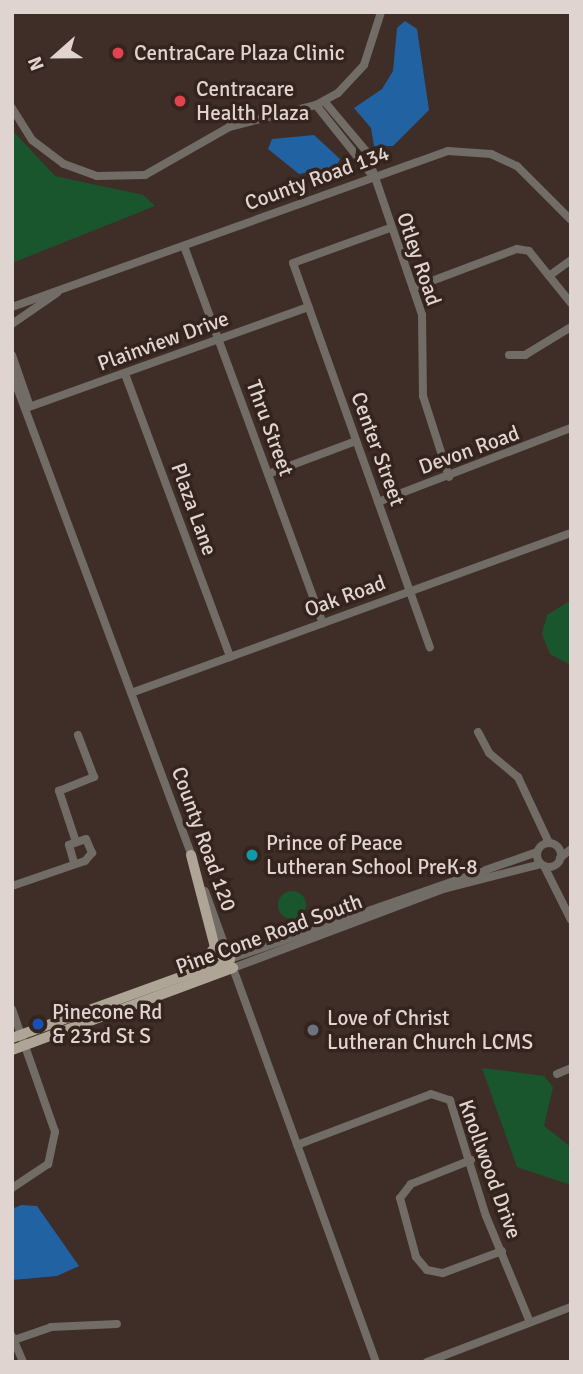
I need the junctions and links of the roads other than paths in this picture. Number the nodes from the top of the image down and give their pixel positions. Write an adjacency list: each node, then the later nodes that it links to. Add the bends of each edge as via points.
1 (381, 12): 2 (street, via 364,65)
2 (320, 103): 3 (street, via 229,127 161,169 109,177 52,157); 4 (street, Otley Road, via 366,151)
3 (12, 108)
4 (373, 177): 5 (street, County Road 134, via 449,151 491,153 537,180); 6 (street, Otley Road); 7 (street, County Road 134)
5 (571, 220)
6 (390, 228): 10 (street, Otley Road); 14 (street, Center Street, via 293,264)
7 (184, 246): 11 (street, County Road 134); 18 (street, Thru Street)
8 (571, 260): 9 (street)
9 (549, 276): 10 (street, via 529,251 517,249); 12 (street)
10 (413, 288): 27 (street, Otley Road, via 422,315 423,396)
11 (59, 291): 13 (street, County Road 134); 16 (street, County Road 134)
12 (571, 303)
13 (12, 307)
14 (309, 307): 18 (street, Plainview Drive); 25 (street, Center Street)
15 (12, 314): 16 (street)
16 (12, 322)
17 (571, 327): 20 (street, via 525,355)
18 (218, 340): 22 (street, Plainview Drive); 26 (street, Thru Street)
19 (12, 355): 23 (street, County Road 120)
20 (509, 355)
21 (12, 374): 23 (street, County Road 120)
22 (125, 374): 23 (street, Plainview Drive); 33 (street, Plaza Lane)
23 (29, 407): 34 (street, County Road 120)
24 (571, 428): 27 (street, Devon Road)
25 (356, 441): 26 (street); 28 (street, Center Street)
26 (268, 474): 31 (street, Thru Street)
27 (449, 477): 28 (street, Devon Road)
28 (378, 502): 30 (street, Center Street)
29 (571, 533): 30 (street, Oak Road)
30 (410, 591): 31 (street, Oak Road); 32 (street, Center Street)
31 (323, 623): 33 (street, Oak Road)
32 (430, 647)
33 (230, 657): 34 (street, Oak Road)
34 (131, 693): 40 (street, County Road 120)
35 (478, 732): 38 (street, via 527,795)
36 (78, 735): 37 (street, via 94,777 59,791)
37 (75, 839): 42 (street, via 68,851); 42 (street, via 86,839 92,853)
38 (546, 847): 39 (street, Pine Cone Road South); 41 (street); 43 (street); 47 (street, Pine Cone Road South)
39 (571, 847): 41 (street, Pine Cone Road South)
40 (191, 855): 47 (street, County Road 120); 48 (main road, via 215,947)
41 (558, 861): 43 (street, Pine Cone Road South); 45 (street)
42 (74, 862): 44 (street)
43 (543, 865): 45 (street); 47 (street, Pine Cone Road South, via 443,890)
44 (12, 886)
45 (565, 907): 46 (street)
46 (571, 920)
47 (231, 963): 48 (main road, Pine Cone Road South); 51 (main road, Pine Cone Road South); 55 (street, County Road 120)
48 (192, 971): 50 (main road, Pine Cone Road South)
49 (12, 1009): 50 (street)
50 (17, 1036): 51 (street)
51 (25, 1045): 52 (main road, Pine Cone Road South); 57 (street, via 55,1141 48,1164)
52 (12, 1050)
53 (571, 1068): 54 (street)
54 (556, 1074)
55 (297, 1145): 56 (street, Knollwood Drive, via 440,1093 450,1100); 64 (street, County Road 120)
56 (471, 1160): 58 (street, Knollwood Drive); 58 (street, via 411,1184 400,1198 416,1257 427,1270 443,1273)
57 (12, 1188)
58 (502, 1251): 60 (street, Knollwood Drive)
59 (571, 1307): 60 (street)
60 (530, 1322): 65 (street)
61 (117, 1324): 62 (street, via 51,1327)
62 (13, 1338): 63 (street)
63 (23, 1362)
64 (376, 1362)
65 (427, 1362)

